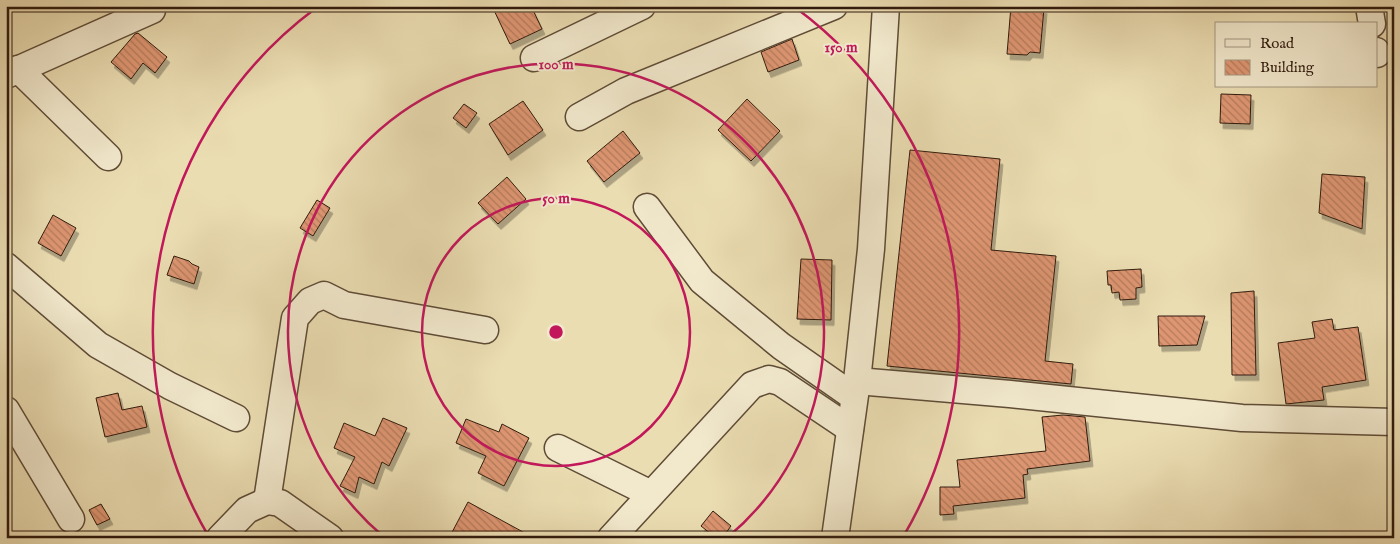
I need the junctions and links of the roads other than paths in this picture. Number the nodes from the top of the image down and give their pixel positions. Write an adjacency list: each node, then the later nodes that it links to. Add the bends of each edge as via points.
1 (642, 6): 7 (street)
2 (834, 6): 9 (street, via 626,91)
3 (1369, 6): 6 (street)
4 (152, 10): 8 (street)
5 (879, 10): 14 (street, via 871,249)
6 (1372, 22)
7 (534, 58)
8 (12, 72): 10 (street)
9 (579, 117)
10 (108, 157)
11 (647, 207): 14 (street, via 702,281 781,346)
12 (6, 266): 16 (street, via 98,345 170,386)
13 (485, 330): 21 (street, via 344,305 324,295 310,301 295,318)
14 (855, 389): 17 (street, via 1010,394 1242,418); 18 (street)
15 (6, 410): 22 (street)
16 (236, 418)
17 (1394, 422)
18 (850, 429): 20 (street, via 780,382 769,379 752,385); 26 (street)
19 (558, 448): 20 (street)
20 (652, 494): 25 (street)
21 (267, 501): 23 (street, via 247,510); 24 (street, via 280,503)
22 (71, 519)
23 (220, 538)
24 (330, 538)
25 (611, 538)
26 (835, 538)

